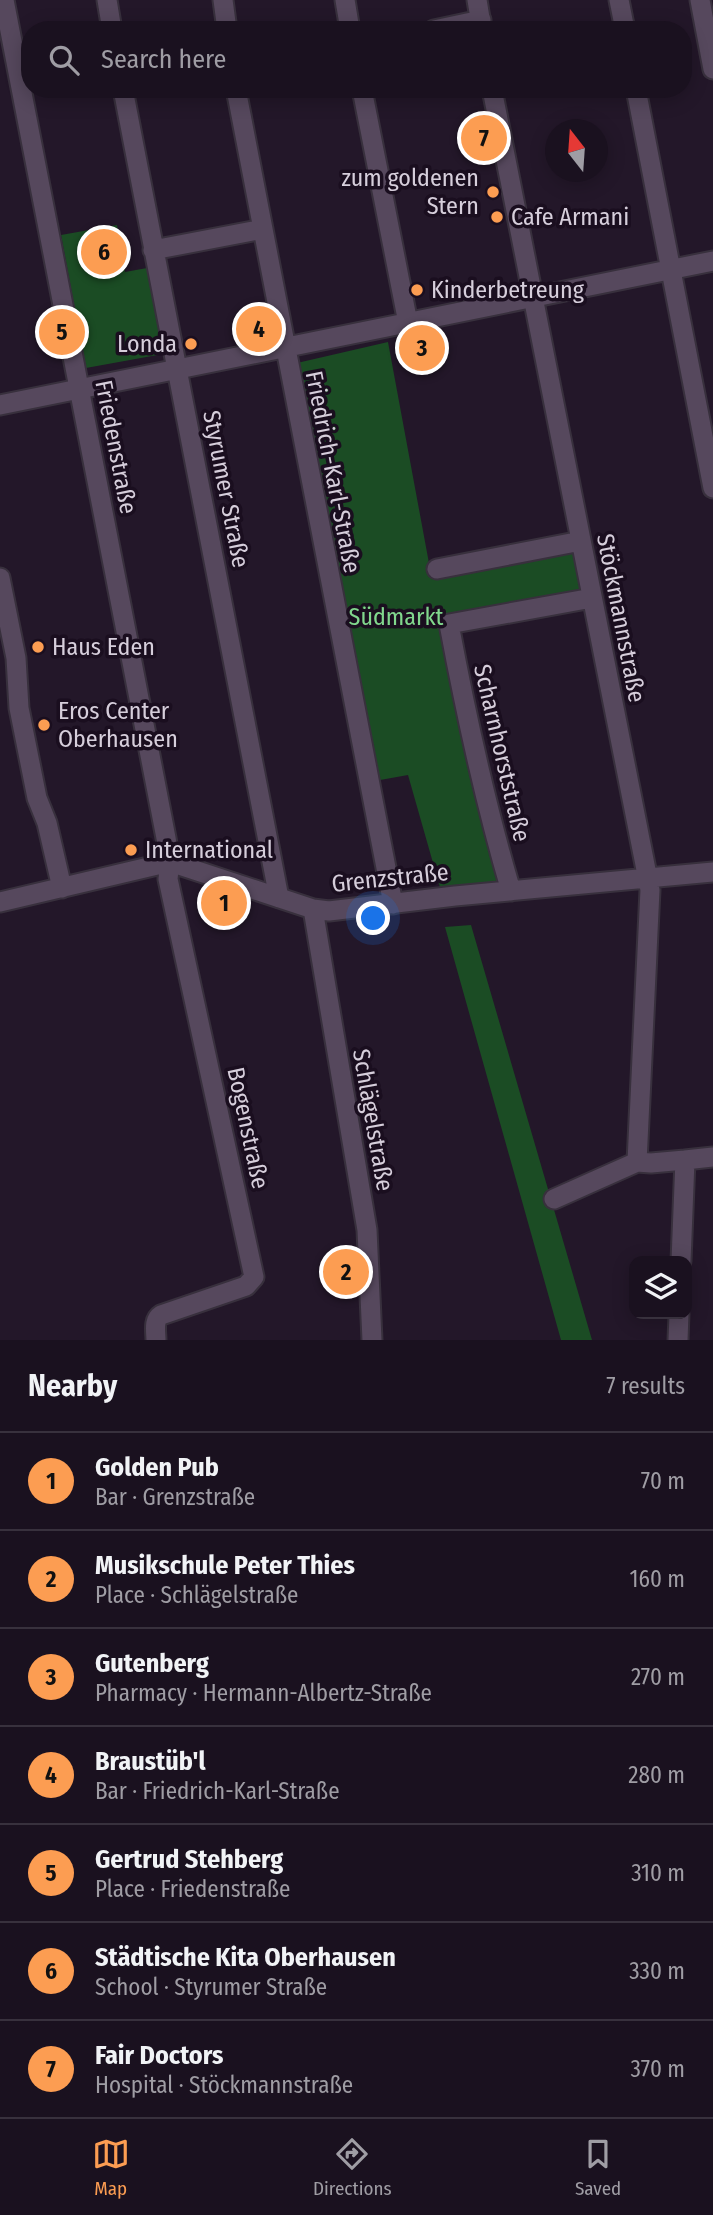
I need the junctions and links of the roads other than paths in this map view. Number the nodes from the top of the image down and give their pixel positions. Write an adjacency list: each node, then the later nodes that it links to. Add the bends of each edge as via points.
1 (4, 0): 14 (street, Friedenstraße)
2 (107, 0): 8 (street)
3 (223, 0): 9 (street)
4 (345, 0): 10 (street)
5 (477, 0): 11 (street)
6 (620, 0): 12 (street)
7 (700, 0): 13 (street)
8 (110, 21)
9 (226, 21)
10 (348, 21)
11 (481, 21)
12 (624, 21)
13 (713, 69)
14 (21, 87)
15 (23, 98): 29 (street, Friedenstraße)
16 (125, 98): 22 (street, Styrumer Straße)
17 (238, 98): 21 (street, Friedrich-Karl-Straße)
18 (364, 98): 26 (street)
19 (494, 98): 25 (street, Stöckmannstraße)
20 (638, 98): 24 (street)
21 (263, 229): 22 (street); 27 (street, Friedrich-Karl-Straße)
22 (153, 250): 28 (street, Styrumer Straße)
23 (713, 261): 24 (street)
24 (671, 269): 25 (street); 31 (street)
25 (534, 297): 26 (street); 32 (street, Stöckmannstraße)
26 (408, 323): 27 (street)
27 (285, 348): 28 (street); 43 (street, Friedrich-Karl-Straße)
28 (177, 369): 29 (street); 41 (street, Styrumer Straße)
29 (80, 389): 30 (street); 36 (street, Friedenstraße)
30 (0, 405)
31 (713, 488)
32 (581, 541): 33 (street); 35 (street, Stöckmannstraße)
33 (437, 569)
34 (0, 578): 39 (street, via 16,658 19,708)
35 (592, 597): 38 (street, Stöckmannstraße); 40 (street, Scharnhorststraße, via 449,624 489,817)
36 (170, 862): 39 (street); 41 (street, Grenzstraße); 51 (street, Bogenstraße, via 168,879 254,1277 246,1286 161,1315 155,1326)
37 (713, 872): 38 (street, Grenzstraße)
38 (646, 877): 40 (street, Grenzstraße); 47 (street, Stöckmannstraße, via 651,900)
39 (62, 888): 42 (street)
40 (511, 891): 43 (street, Grenzstraße)
41 (279, 898): 44 (street, Grenzstraße)
42 (0, 902)
43 (393, 904): 44 (street, Grenzstraße)
44 (313, 909): 52 (street, Schlägelstraße, via 367,1230)
45 (713, 1157): 46 (street)
46 (685, 1160): 47 (street); 49 (street)
47 (637, 1162): 48 (street)
48 (554, 1199)
49 (681, 1256)
50 (679, 1319): 53 (street)
51 (156, 1340)
52 (372, 1340)
53 (678, 1340)

